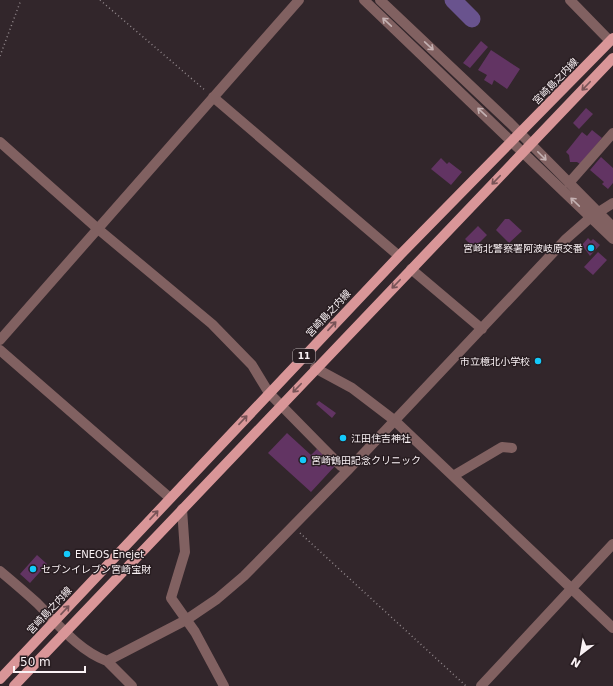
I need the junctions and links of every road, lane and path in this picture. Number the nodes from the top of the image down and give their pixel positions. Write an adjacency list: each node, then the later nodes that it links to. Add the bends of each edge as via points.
1 (21, 0): 8 (path)
2 (100, 0): 10 (path)
3 (298, 0): 10 (street)
4 (364, 0): 14 (street, one-way to 4)
5 (380, 0): 12 (street, one-way to 12)
6 (570, 0): 7 (street)
7 (611, 40): 12 (main road, 宮崎島之内線 / 11)
8 (0, 56)
9 (613, 58): 15 (main road, 11, one-way to 15)
10 (213, 97): 20 (street); 22 (street)
11 (613, 133): 16 (street)
12 (520, 134): 14 (main road, 宮崎島之内線 / 11); 15 (street)
13 (0, 142): 20 (street)
14 (513, 142): 15 (street); 22 (main road, 宮崎島之内線 / 11)
15 (526, 147): 16 (street, one-way to 16); 18 (street, one-way to 15); 23 (main road, 11, one-way to 23)
16 (569, 183): 18 (street)
17 (613, 203): 18 (street)
18 (595, 215): 19 (street); 21 (street); 24 (street, via 566,239)
19 (613, 227)
20 (98, 229): 25 (street); 28 (street, via 212,324 252,364)
21 (613, 239)
22 (399, 256): 28 (main road, 宮崎島之内線 / 11, one-way to 22)
23 (411, 269): 24 (street); 27 (main road, 11, one-way to 27)
24 (482, 329): 30 (street)
25 (0, 340)
26 (0, 350): 34 (street)
27 (315, 368): 29 (main road, 11, one-way to 29); 30 (street, via 352,388)
28 (269, 393): 29 (street); 34 (main road, 宮崎島之内線 / 11, one-way to 28)
29 (281, 404): 32 (street, via 341,466); 35 (main road, 11)
30 (394, 420): 32 (street); 33 (street)
31 (512, 448): 33 (street, via 502,447 483,463)
32 (348, 470): 36 (street)
33 (453, 476): 39 (street)
34 (170, 498): 41 (main road, 宮崎島之内線 / 11, one-way to 34)
35 (182, 509): 40 (street, via 185,552 171,598); 43 (main road, 11)
36 (293, 526): 40 (street, via 244,576 217,599); 49 (path)
37 (613, 544): 39 (street)
38 (0, 571): 41 (street)
39 (572, 589): 42 (street); 50 (street)
40 (186, 620): 44 (street); 48 (street)
41 (55, 621): 43 (street); 45 (main road, 宮崎島之内線 / 11)
42 (613, 628)
43 (65, 631): 44 (street, via 95,657); 46 (main road, 11)
44 (107, 661): 47 (street)
45 (0, 679)
46 (14, 686)
47 (132, 686)
48 (224, 686)
49 (466, 686)
50 (481, 686)

